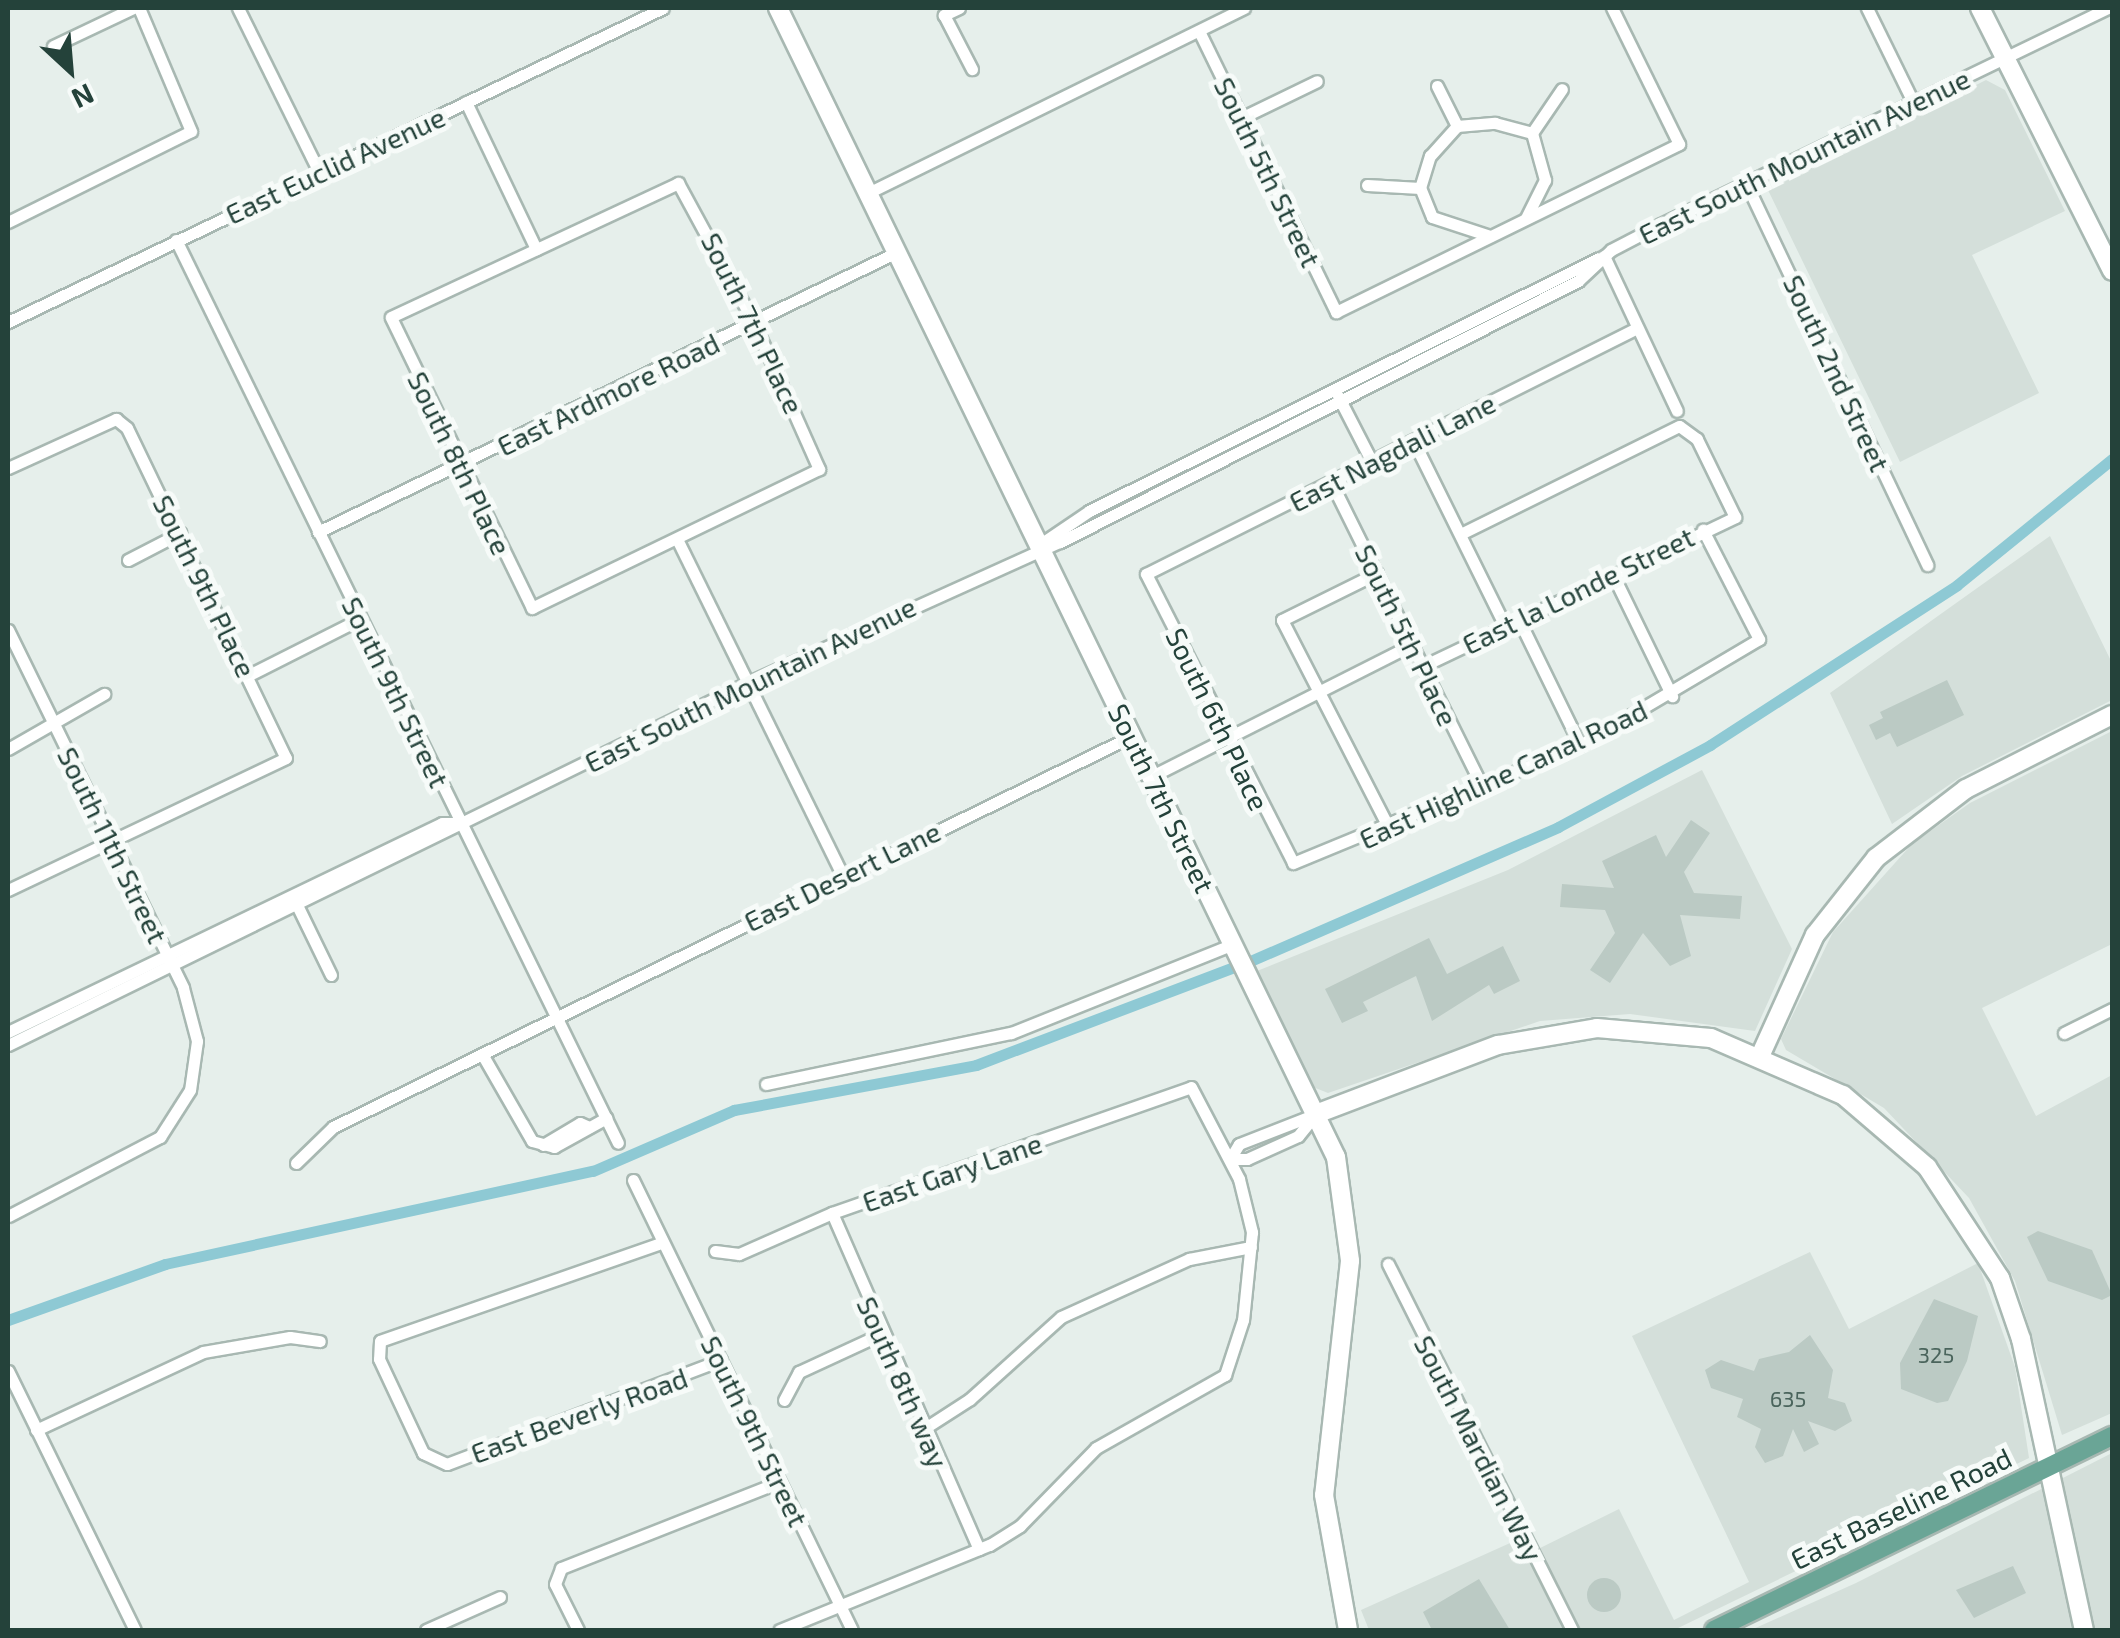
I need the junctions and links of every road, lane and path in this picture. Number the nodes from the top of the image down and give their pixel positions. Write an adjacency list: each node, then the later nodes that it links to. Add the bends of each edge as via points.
1 (136, 8): 12 (street); 29 (street, via 192,126 187,136)
2 (238, 8): 23 (street)
3 (663, 8): 18 (street, East Euclid Avenue)
4 (778, 8): 27 (main road, South 7th Street)
5 (959, 8): 14 (street, via 944,15)
6 (1244, 8): 11 (street)
7 (1612, 8): 28 (street, via 1679,144)
8 (1867, 8): 19 (street)
9 (1980, 8): 13 (main road)
10 (2107, 8): 13 (street, East South Mountain Avenue)
11 (1199, 32): 20 (street, South 5th Street); 27 (street)
12 (53, 46)
13 (2006, 58): 19 (street, East South Mountain Avenue); 35 (main road)
14 (972, 69)
15 (1317, 81): 20 (street)
16 (1437, 86): 21 (street)
17 (1562, 89): 22 (street)
18 (466, 102): 23 (street, East Euclid Avenue); 32 (street)
19 (1914, 104): 24 (street, East South Mountain Avenue)
20 (1243, 118): 30 (street, South 5th Street, via 1336,312)
21 (1457, 126): 22 (street); 26 (street, via 1430,156)
22 (1532, 133): 28 (street, via 1544,180)
23 (320, 172): 31 (street, East Euclid Avenue)
24 (1746, 183): 34 (street, East South Mountain Avenue); 53 (street, South 2nd Street)
25 (1366, 185): 26 (street)
26 (1420, 188): 30 (street, via 1432,217 1457,231)
27 (868, 194): 33 (main road, South 7th Street)
28 (1523, 221): 30 (street)
29 (8, 222)
30 (1492, 236)
31 (176, 240): 36 (street, East Euclid Avenue); 47 (street, South 9th Street)
32 (536, 249): 37 (street, South 7th Place, via 678,182); 43 (street, South 8th Place, via 391,317)
33 (897, 252): 37 (street, East Ardmore Road); 51 (main road, South 7th Street)
34 (1604, 256): 38 (street); 39 (street, East South Mountain Avenue, via 1578,281)
35 (2112, 271)
36 (8, 322)
37 (754, 323): 43 (street, East Ardmore Road); 50 (street, South 7th Place, via 819,469)
38 (1637, 328): 40 (street); 41 (street, East Nagdali Lane)
39 (1337, 394): 42 (street); 51 (street, East South Mountain Avenue, via 1060,542)
40 (1677, 411)
41 (1414, 442): 42 (street, East Nagdali Lane); 49 (street)
42 (1372, 464): 45 (street, East Nagdali Lane)
43 (463, 465): 47 (street, East Ardmore Road); 50 (street, South 8th Place, via 532,608)
44 (8, 468): 48 (street, South 9th Place, via 116,419)
45 (1332, 484): 54 (street, South 5th Place); 55 (street, East Nagdali Lane)
46 (1703, 530): 49 (street, East la Londe Street, via 1735,517 1697,439 1679,426); 56 (street, East la Londe Street); 67 (street, East Highline Canal Road, via 1758,639)
47 (318, 532): 57 (street, South 9th Street)
48 (180, 533): 52 (street); 63 (street, South 9th Place)
49 (1460, 534): 59 (street)
50 (677, 539): 64 (street)
51 (1039, 545): 64 (street, East South Mountain Avenue); 70 (main road, South 7th Street)
52 (128, 560)
53 (1927, 564)
54 (1377, 573): 61 (street, South 5th Place); 65 (street, via 1282,620)
55 (1146, 574): 71 (street, South 6th Place)
56 (1613, 575): 58 (street, East la Londe Street); 67 (street)
57 (360, 619): 63 (street); 76 (street, South 9th Street)
58 (1519, 620): 59 (street, East la Londe Street); 72 (street)
59 (1506, 626): 62 (street, East la Londe Street)
60 (8, 630): 69 (street, South 11th Street)
61 (1408, 646): 62 (street, South 5th Place); 65 (street)
62 (1423, 666): 75 (street, South 5th Place)
63 (249, 675): 78 (street, South 9th Place, via 286,758)
64 (748, 684): 76 (street, East South Mountain Avenue); 80 (street)
65 (1320, 692): 71 (street); 77 (street)
66 (104, 694): 69 (street)
67 (1672, 696): 72 (street, East Highline Canal Road)
68 (2112, 715): 92 (main road, via 1966,790 1876,858 1815,936)
69 (56, 726): 73 (street); 78 (street, South 11th Street)
70 (1132, 736): 74 (main road, South 7th Street); 80 (street, East Desert Lane)
71 (1228, 738): 74 (street); 79 (street, South 6th Place)
72 (1580, 744): 75 (street, East Highline Canal Road)
73 (8, 748)
74 (1152, 776): 83 (main road, South 7th Street)
75 (1482, 786): 77 (street, East Highline Canal Road)
76 (461, 823): 82 (street, East South Mountain Avenue); 87 (street, South 9th Street)
77 (1388, 828): 79 (street, East Highline Canal Road)
78 (111, 841): 81 (street); 84 (street, South 11th Street)
79 (1293, 863)
80 (842, 875): 87 (street, East Desert Lane)
81 (8, 890)
82 (296, 902): 84 (street, East South Mountain Avenue); 85 (street)
83 (1233, 944): 93 (street, via 1011,1034); 94 (main road, South 7th Street)
84 (169, 962): 88 (street, East South Mountain Avenue); 90 (street, East South Mountain Avenue); 103 (street, South 11th Street, via 192,1015 196,1066 179,1112 160,1137)
85 (331, 976)
86 (2112, 1009): 89 (street)
87 (552, 1017): 91 (street, East Desert Lane); 95 (street, South 9th Street)
88 (8, 1032)
89 (2064, 1033)
90 (8, 1044)
91 (482, 1054): 95 (street, via 524,1133 542,1146); 100 (street, East Desert Lane, via 333,1127)
92 (1761, 1054): 94 (main road, via 1664,1030 1551,1033 1480,1050); 116 (main road, via 1880,1121 1965,1216 2011,1306)
93 (766, 1084)
94 (1316, 1114): 96 (street); 98 (street, via 1307,1132); 126 (main road, South 7th Street, via 1340,1169 1349,1224 1324,1464 1331,1558)
95 (606, 1118): 97 (street, South 9th Street)
96 (1260, 1134): 98 (street); 99 (street)
97 (618, 1144)
98 (1267, 1150): 99 (street)
99 (1230, 1159): 102 (street, East Gary Lane, via 1190,1087); 105 (street)
100 (296, 1163)
101 (633, 1180): 104 (street, South 9th Street)
102 (832, 1213): 106 (street, East Gary Lane, via 740,1254); 108 (street, South 8th way)
103 (8, 1216)
104 (658, 1244): 110 (street, South 9th Street); 110 (street, East Beverly Road, via 424,1321 378,1349 423,1452 436,1465)
105 (1251, 1247): 114 (street, via 1189,1259 1061,1318 970,1399); 118 (street, via 1242,1320 1225,1375 1096,1448 1020,1526)
106 (715, 1251)
107 (1388, 1264): 127 (street, South Mardian Way)
108 (880, 1335): 112 (street, via 799,1372); 114 (street, South 8th way)
109 (320, 1340): 113 (street, via 290,1336 202,1352)
110 (721, 1360): 117 (street, South 9th Street)
111 (8, 1372): 113 (street)
112 (784, 1400)
113 (36, 1430): 121 (street)
114 (922, 1430): 118 (street, South 8th way)
115 (2112, 1436): 116 (main road, East Baseline Road)
116 (2049, 1466): 128 (main road, East Baseline Road); 129 (main road)
117 (779, 1482): 120 (street, South 9th Street); 123 (street, via 556,1575)
118 (979, 1550): 120 (street)
119 (500, 1596): 122 (street)
120 (838, 1604): 124 (street); 125 (street, South 9th Street)
121 (135, 1630)
122 (426, 1630)
123 (578, 1630)
124 (780, 1630)
125 (852, 1630)
126 (1348, 1630)
127 (1572, 1630)
128 (1714, 1630)
129 (2084, 1630)

